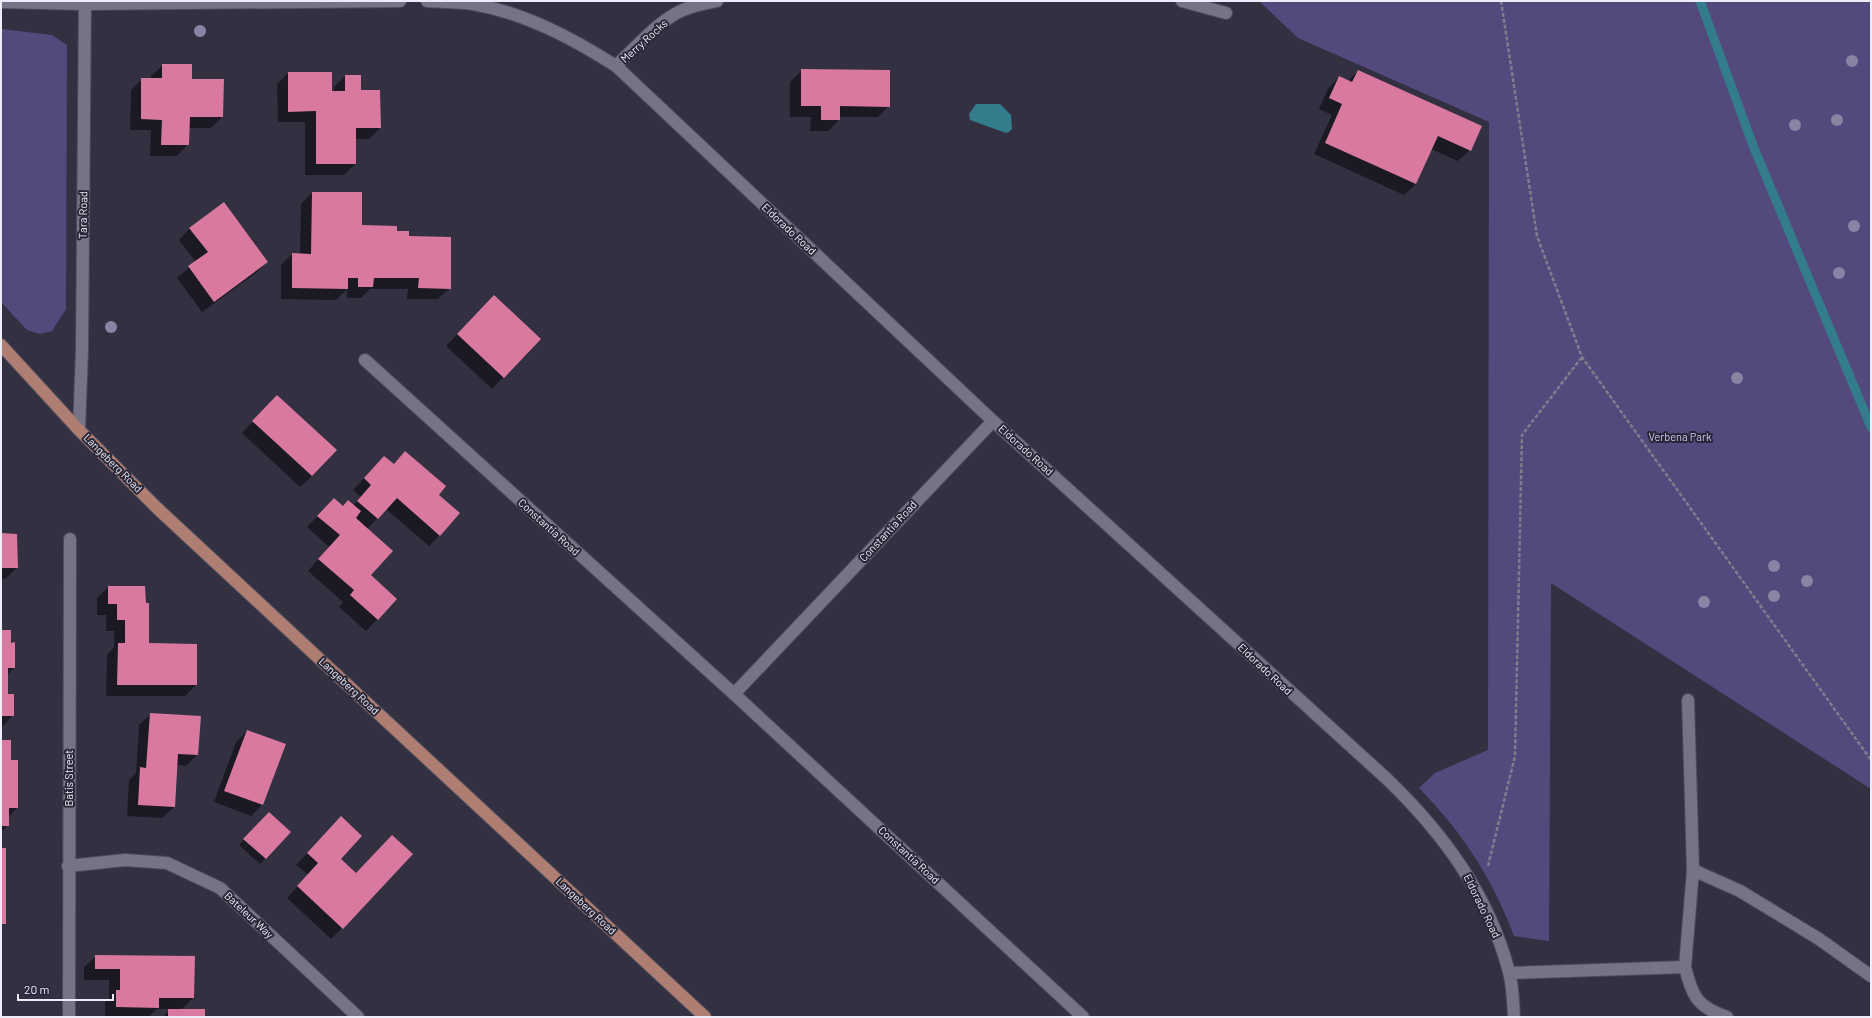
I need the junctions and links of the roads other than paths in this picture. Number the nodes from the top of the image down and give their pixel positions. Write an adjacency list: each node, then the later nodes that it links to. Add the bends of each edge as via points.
1 (400, 1): 6 (street)
2 (427, 1): 8 (street, Eldorado Road, via 472,4 509,13 551,28 586,46)
3 (717, 1): 8 (street, Merry Rocks, via 676,13 658,26)
4 (1182, 1): 7 (street)
5 (1, 2): 6 (street)
6 (85, 2): 12 (street, Tara Road, via 82,350)
7 (1226, 14)
8 (616, 66): 11 (street, Eldorado Road)
9 (1, 345): 12 (main road, Langeberg Road)
10 (365, 360): 14 (street, Constantia Road)
11 (993, 420): 14 (street, Constantia Road); 19 (street, Eldorado Road, via 1408,799 1463,868 1480,897)
12 (78, 430): 23 (main road, Langeberg Road, via 163,513)
13 (70, 539): 16 (street, Batis Street)
14 (734, 694): 24 (street, Constantia Road)
15 (1688, 700): 17 (street)
16 (68, 866): 21 (street, Batis Street); 22 (street, Bateleur Way, via 125,860 167,863 220,888)
17 (1693, 870): 18 (street); 20 (street, via 1740,891 1819,939)
18 (1685, 967): 19 (street); 26 (street, via 1691,990 1700,1003 1713,1013)
19 (1510, 973): 25 (street, Eldorado Road)
20 (1871, 976)
21 (69, 1017)
22 (358, 1017)
23 (705, 1017)
24 (1084, 1017)
25 (1514, 1017)
26 (1727, 1017)

